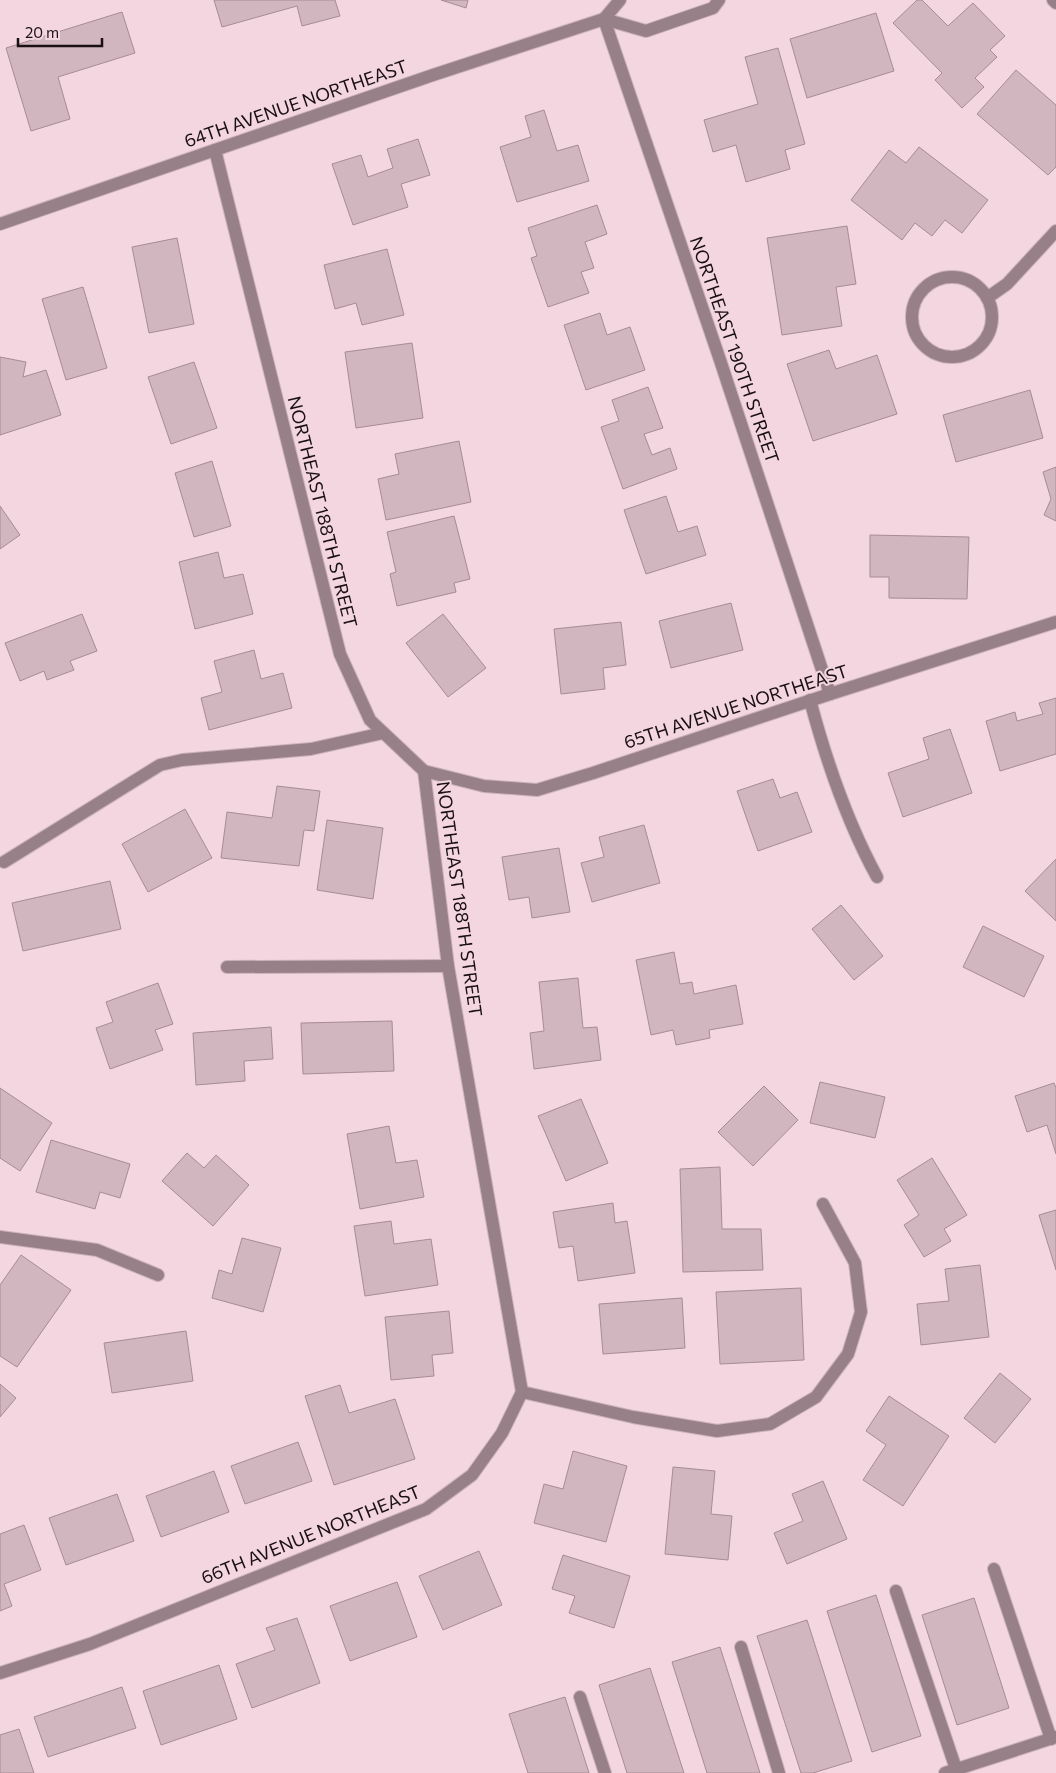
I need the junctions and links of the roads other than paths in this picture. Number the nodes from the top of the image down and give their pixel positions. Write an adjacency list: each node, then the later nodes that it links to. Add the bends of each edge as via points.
1 (620, 0): 5 (street)
2 (719, 0): 5 (street, via 713,8 646,30)
3 (1053, 0): 4 (street)
4 (1056, 3)
5 (604, 19): 6 (street, 64TH AVENUE NORTHEAST); 11 (street, NORTHEAST 190TH STREET)
6 (215, 150): 7 (street, 64TH AVENUE NORTHEAST); 13 (street, NORTHEAST 188TH STREET, via 340,654 370,720)
7 (0, 224)
8 (1056, 231): 9 (street, via 1007,284)
9 (988, 298): 9 (street, via 980,288 958,277 933,281 923,289 912,311 916,336 924,346 946,357 971,353 988,335 992,322)
10 (1056, 622): 11 (street, 65TH AVENUE NORTHEAST)
11 (830, 694): 12 (street, 65TH AVENUE NORTHEAST)
12 (810, 700): 14 (street, 65TH AVENUE NORTHEAST, via 537,790 484,786); 16 (street, via 821,742 860,846)
13 (383, 733): 14 (street, NORTHEAST 188TH STREET); 15 (street, via 311,749 182,760 160,765)
14 (424, 771): 17 (street, NORTHEAST 188TH STREET)
15 (4, 862)
16 (877, 877)
17 (448, 966): 18 (street); 22 (street, NORTHEAST 188TH STREET)
18 (227, 967)
19 (823, 1204): 22 (street, via 855,1263 861,1312 848,1354 816,1397 770,1424 717,1431 633,1417)
20 (0, 1237): 21 (street, via 97,1250)
21 (158, 1275)
22 (522, 1392): 26 (street, 66TH AVENUE NORTHEAST, via 502,1433 472,1475 426,1509 90,1644)
23 (994, 1569): 28 (street)
24 (896, 1591): 29 (street)
25 (741, 1647): 31 (street)
26 (0, 1673)
27 (580, 1697): 30 (street)
28 (1053, 1738): 29 (street)
29 (951, 1771)
30 (605, 1773)
31 (779, 1773)

